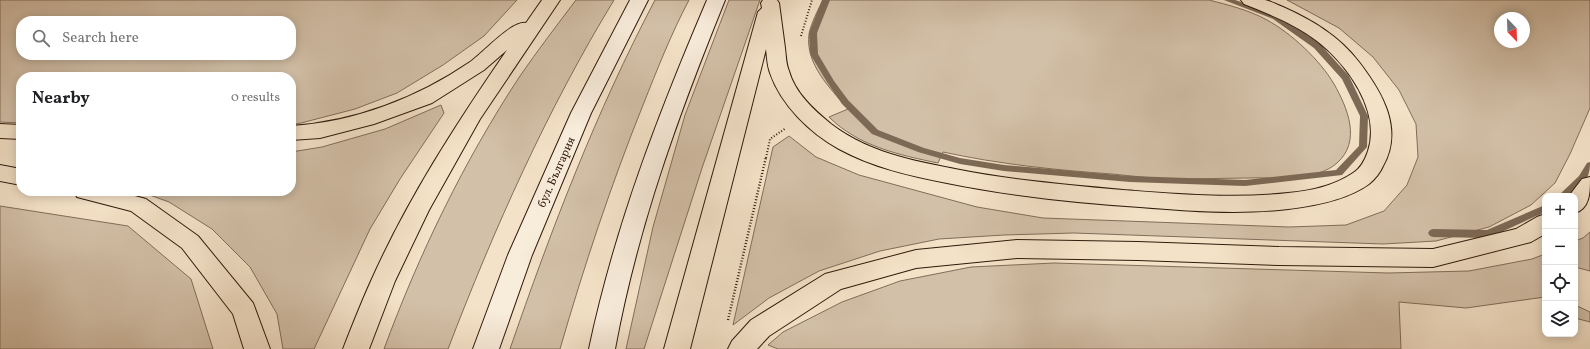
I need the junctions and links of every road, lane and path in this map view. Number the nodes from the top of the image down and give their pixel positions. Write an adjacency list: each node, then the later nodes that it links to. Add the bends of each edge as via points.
1 (639, 0): 21 (main road, бул. България, via 581,113 520,255)
2 (716, 0): 22 (main road, via 666,123 642,193)
3 (812, 0): 7 (path)
4 (1250, 0): 5 (highway, via 1308,27 1332,44 1349,62 1371,94 1383,132 1375,164 1361,179 1340,190 1315,196 1277,202 1226,204 1106,197 1008,186 918,170 884,160 852,148 826,130 807,114 790,94 780,74)
5 (770, 2): 23 (highway)
6 (547, 5): 11 (highway, via 477,66 425,98 374,117 320,130); 20 (highway, via 471,117 418,210 384,281)
7 (801, 36)
8 (786, 128): 18 (path, via 770,139)
9 (0, 131): 10 (highway)
10 (16, 132)
11 (296, 132)
12 (0, 173): 13 (highway)
13 (16, 176)
14 (1590, 185): 16 (highway)
15 (104, 196): 19 (highway, via 138,205 190,242 244,310)
16 (1578, 201)
17 (1542, 226): 24 (highway, via 1523,236 1433,258 1017,249 916,259 834,281 760,328)
18 (726, 328)
19 (257, 349)
20 (356, 349)
21 (486, 349)
22 (602, 349)
23 (677, 349)
24 (741, 349)

